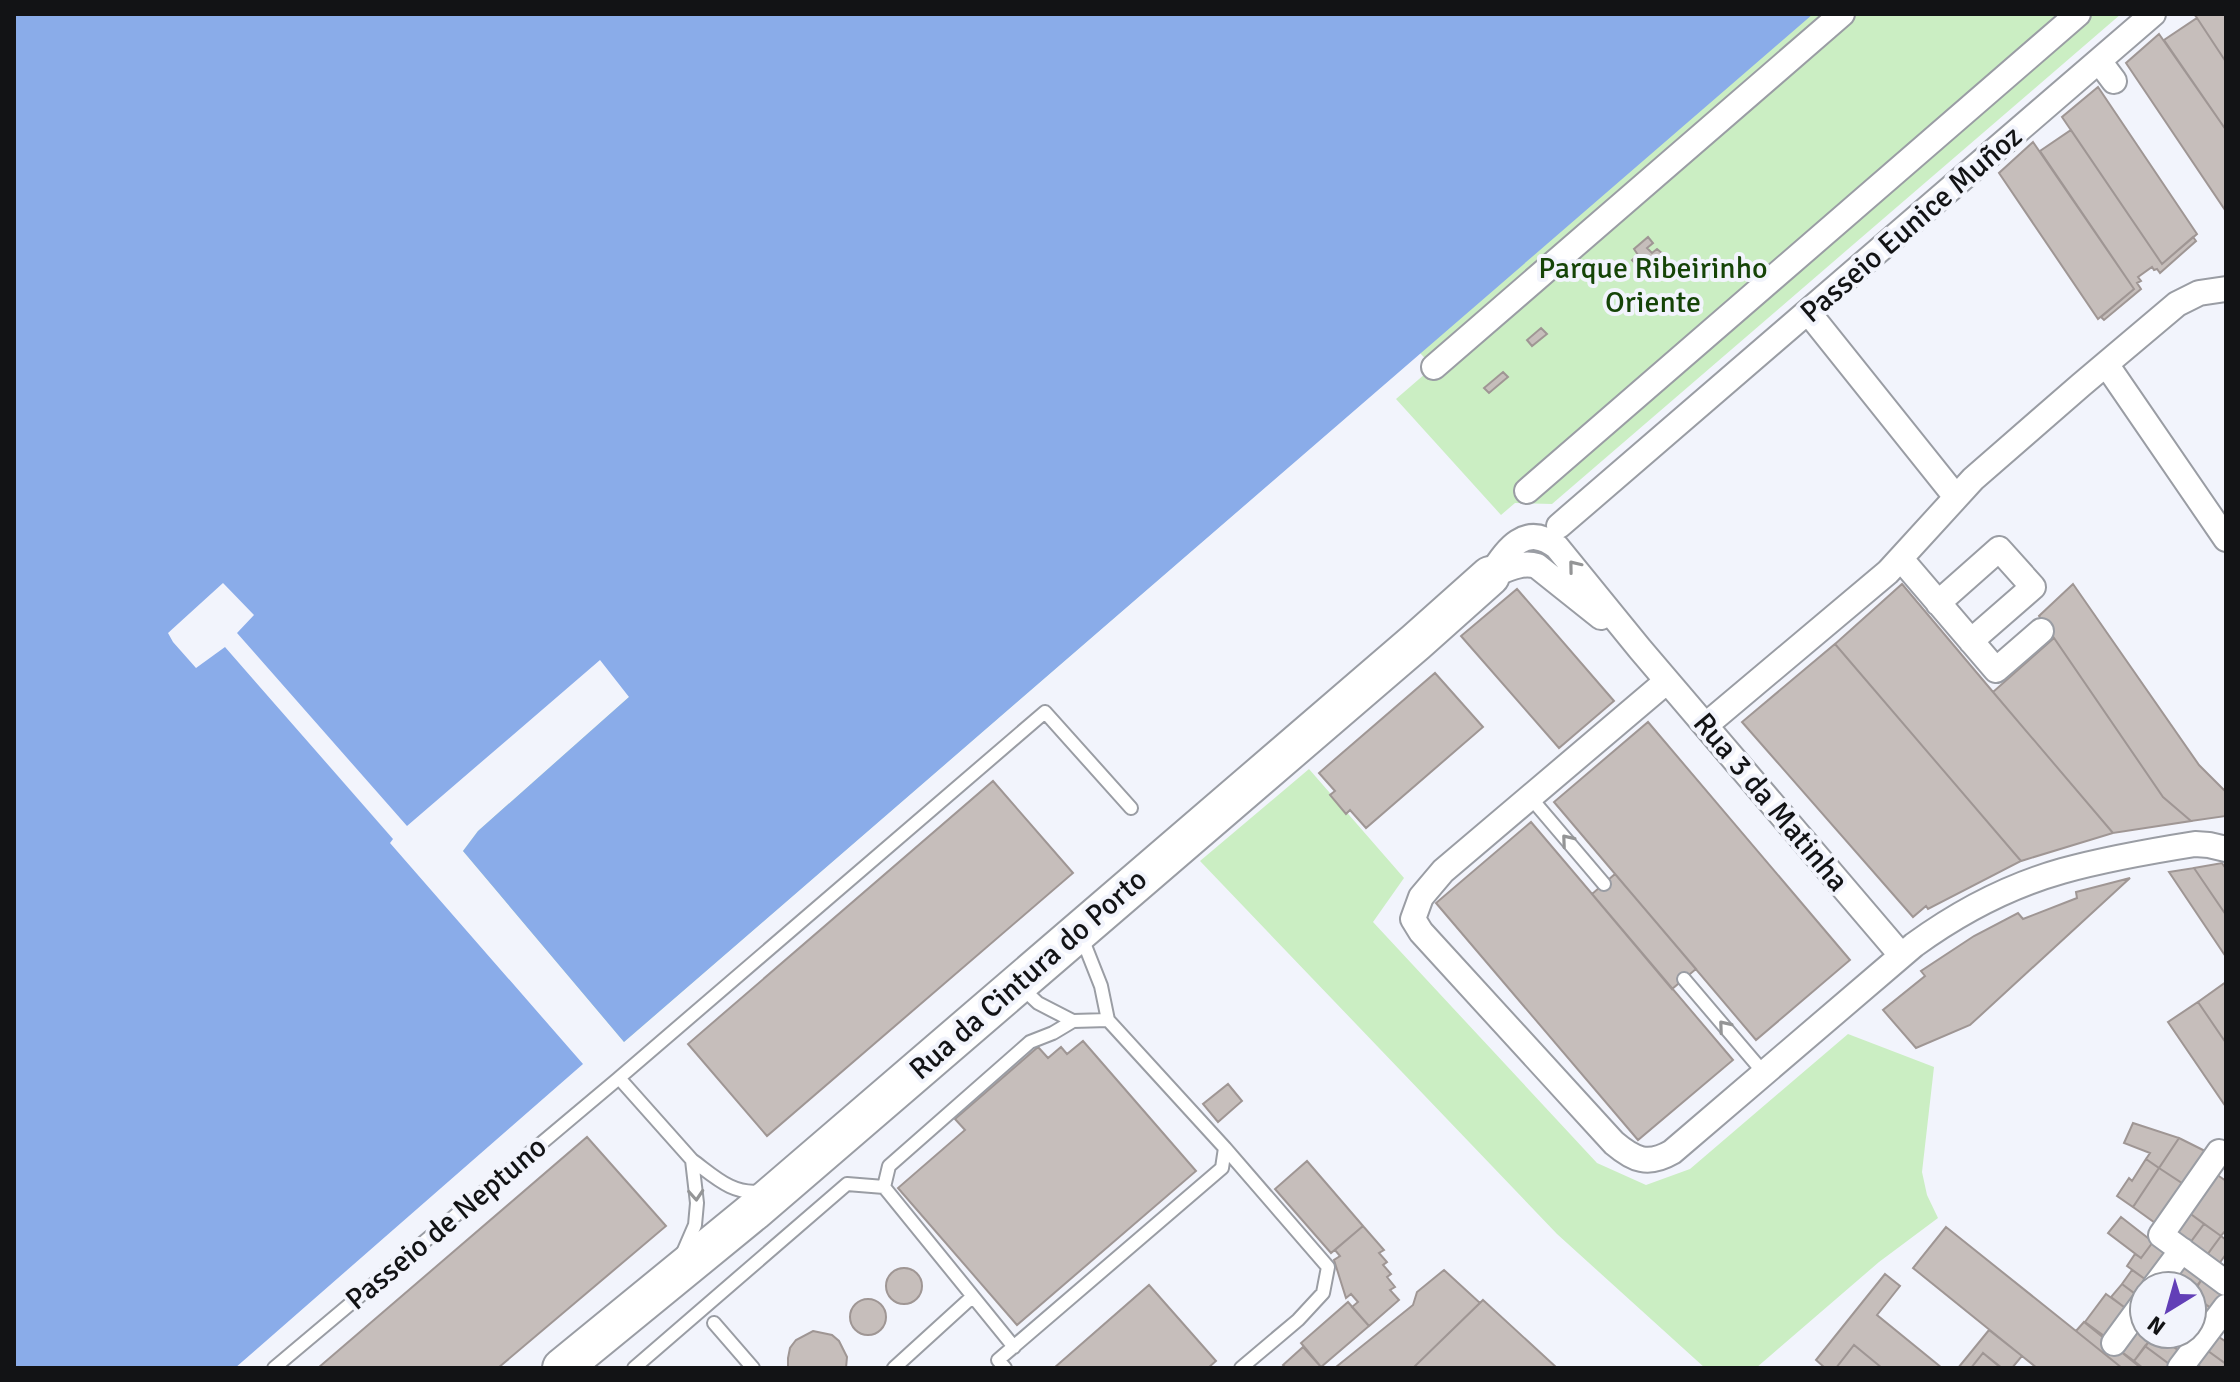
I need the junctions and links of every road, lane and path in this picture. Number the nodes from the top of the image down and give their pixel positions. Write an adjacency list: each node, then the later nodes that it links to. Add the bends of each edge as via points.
1 (1842, 14): 9 (street)
2 (2078, 14): 10 (street)
3 (2153, 14): 4 (street, Passeio Eunice Muñoz)
4 (2099, 61): 5 (street); 7 (street, Passeio Eunice Muñoz)
5 (2114, 81)
6 (2226, 289): 8 (street, via 2199,293 2177,304)
7 (1808, 312): 11 (street); 12 (street, Passeio Eunice Muñoz)
8 (2106, 364): 11 (street); 13 (street)
9 (1434, 367)
10 (1527, 491)
11 (1956, 497): 14 (street)
12 (1559, 526)
13 (2226, 539)
14 (1901, 559): 16 (street); 20 (street)
15 (1490, 576): 19 (street, Rua 3 da Matinha, via 1515,544 1543,537 1564,554); 25 (main road, Rua da Cintura do Porto)
16 (1938, 603): 18 (street); 18 (street, via 1999,549 2033,587)
17 (2041, 631): 18 (street, via 1996,670)
18 (1971, 641)
19 (1667, 681): 20 (street, Rua 3 da Matinha); 21 (street)
20 (1706, 725): 26 (street, Rua 3 da Matinha)
21 (1530, 797): 24 (lane, one-way to 21); 31 (street, via 1431,883 1414,912 1421,932 1631,1156 1649,1160 1672,1152)
22 (1131, 808): 32 (lane, Passeio de Neptuno, via 1045,712)
23 (2226, 849): 26 (street, via 2195,844 2062,871 1980,904)
24 (1604, 884)
25 (1079, 931): 28 (main road, Rua da Cintura do Porto); 29 (lane)
26 (1901, 955): 31 (street)
27 (1684, 979): 31 (lane, one-way to 27)
28 (1017, 984): 30 (lane, via 1038,1003); 37 (main road, Rua da Cintura do Porto)
29 (1108, 1020): 30 (lane); 33 (lane)
30 (1073, 1021): 36 (lane, via 1030,1042 900,1155 889,1166)
31 (1764, 1073)
32 (619, 1078): 35 (lane); 48 (lane, Passeio de Neptuno)
33 (1225, 1148): 47 (lane, via 1222,1168); 54 (lane, via 1328,1267 1323,1293)
34 (2219, 1152): 38 (street, via 2161,1235)
35 (692, 1160): 37 (lane, via 734,1190); 40 (lane, one-way to 40, via 695,1225)
36 (884, 1187): 42 (lane); 50 (lane, via 847,1184)
37 (781, 1188): 40 (main road, Rua da Cintura do Porto)
38 (2182, 1250): 39 (street); 41 (street)
39 (2167, 1270)
40 (672, 1279): 49 (main road, Rua da Cintura do Porto)
41 (2226, 1283)
42 (972, 1297): 47 (lane); 52 (lane)
43 (2226, 1307): 55 (street)
44 (714, 1323): 51 (lane)
45 (2128, 1324): 46 (street)
46 (2114, 1343)
47 (1014, 1347): 53 (lane, via 998,1360)
48 (274, 1368)
49 (562, 1368)
50 (634, 1368)
51 (753, 1368)
52 (894, 1368)
53 (1005, 1368)
54 (1241, 1368)
55 (2180, 1368)

